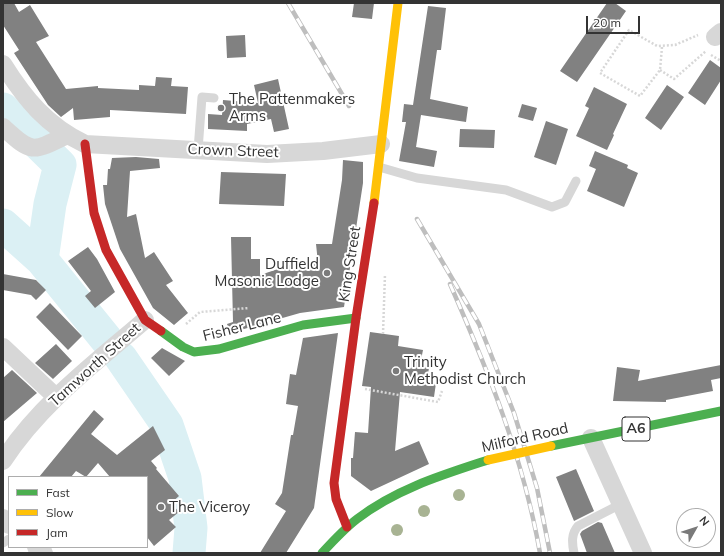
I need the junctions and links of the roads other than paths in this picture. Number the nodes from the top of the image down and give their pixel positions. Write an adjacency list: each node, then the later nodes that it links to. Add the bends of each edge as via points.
1 (398, 3): 7 (main road, King Street)
2 (3, 64): 5 (street, via 50,123)
3 (214, 98): 8 (lane, via 202,97)
4 (3, 127): 5 (street, via 24,146 32,149 50,144)
5 (67, 135): 6 (street)
6 (86, 144): 8 (street, Crown Street); 12 (main road, Tamworth Street, via 94,213 106,250)
7 (381, 144): 8 (street, Crown Street, via 267,154); 9 (main road, King Street)
8 (198, 150)
9 (379, 167): 10 (lane, via 416,178 506,190 552,207 565,202); 11 (main road, King Street)
10 (576, 181)
11 (356, 318): 12 (main road, Fisher Lane, via 304,325 200,352 189,351); 19 (main road, King Street, via 334,483 336,499)
12 (145, 320): 14 (street, Tamworth Street)
13 (3, 347): 14 (street)
14 (56, 397): 17 (street, Tamworth Street)
15 (721, 411): 16 (main road, Milford Road / A6)
16 (591, 438): 18 (street); 19 (main road, Milford Road / A6, bridge, via 488,460 442,475 404,490 362,514)
17 (3, 461)
18 (621, 504): 21 (lane, via 578,526 574,531 572,544); 22 (street)
19 (347, 527): 20 (main road, A6)
20 (322, 553)
21 (574, 553)
22 (643, 553)

